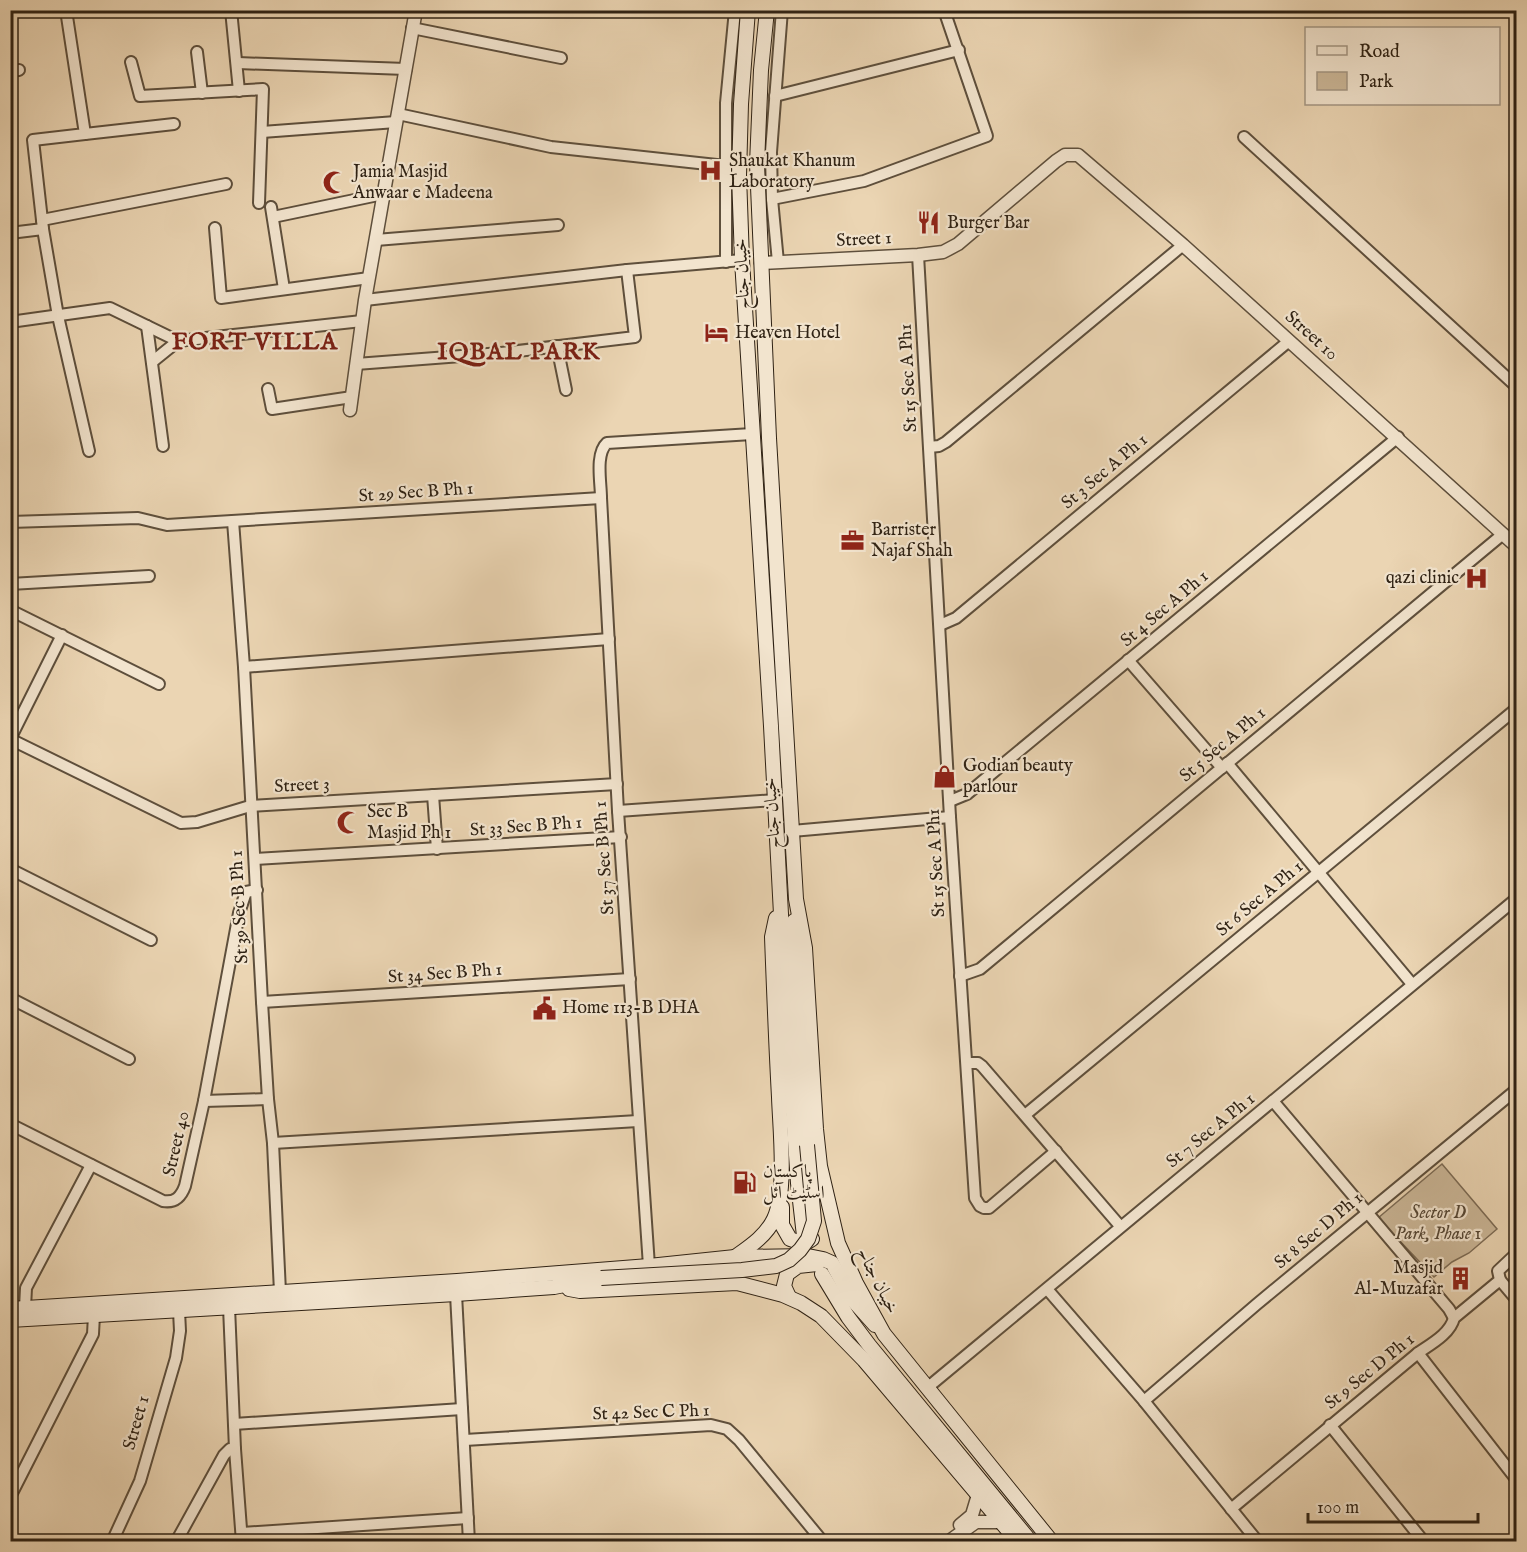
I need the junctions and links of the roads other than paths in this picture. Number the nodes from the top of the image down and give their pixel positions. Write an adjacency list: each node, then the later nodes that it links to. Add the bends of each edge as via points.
1 (66, 10): 22 (street)
2 (231, 10): 14 (street)
3 (416, 10): 9 (street)
4 (735, 10): 25 (street, via 726,103)
5 (748, 10): 37 (main road, خیبان جناح, via 740,140)
6 (767, 10): 40 (main road, خیبان جناح, via 757,164)
7 (782, 10): 18 (street)
8 (944, 10): 10 (street)
9 (412, 28): 12 (street); 15 (street)
10 (959, 50): 18 (street); 28 (street, via 987,136 864,181)
11 (197, 52): 17 (street)
12 (561, 58)
13 (131, 62): 17 (street, via 140,96)
14 (237, 63): 15 (street); 16 (street)
15 (406, 69): 19 (street)
16 (239, 91): 17 (street); 21 (street, via 263,89)
17 (202, 93)
18 (775, 96): 28 (street)
19 (397, 118): 21 (street); 25 (street, via 551,147); 27 (street)
20 (174, 124): 22 (street)
21 (262, 132): 29 (street)
22 (85, 134): 30 (street, via 33,140)
23 (1244, 137): 54 (street)
24 (1078, 155): 35 (street, Street 10); 36 (street, Street 1, via 1065,155 1056,161 950,249)
25 (726, 166): 38 (street)
26 (226, 184): 30 (street)
27 (383, 194): 34 (street); 43 (street, via 272,212)
28 (772, 199): 39 (street)
29 (259, 203)
30 (42, 224): 33 (street); 45 (street)
31 (558, 225): 34 (street)
32 (215, 228): 43 (street, via 221,298)
33 (10, 233)
34 (376, 240): 42 (street)
35 (1183, 246): 50 (street, Street 10); 61 (street, via 946,442)
36 (918, 255): 39 (street, Street 1); 61 (street, St 15 Sec A Ph1)
37 (742, 260): 38 (street); 58 (main road, خیبان جناح)
38 (726, 262): 41 (street)
39 (778, 262): 40 (street, Street 1)
40 (761, 263): 87 (main road, خیبان جناح)
41 (627, 270): 44 (street); 51 (street, via 635,337)
42 (369, 278): 43 (street); 44 (street)
43 (285, 289)
44 (364, 300): 46 (street)
45 (58, 316): 47 (street); 48 (street, via 110,308); 62 (street)
46 (362, 321): 49 (street); 53 (street)
47 (10, 322)
48 (147, 326): 49 (street); 52 (street)
49 (178, 340): 52 (street)
50 (1289, 341): 59 (street, Street 10); 71 (street, St 3 Sec A Ph 1, via 956,618)
51 (557, 346): 53 (street); 56 (street)
52 (152, 362): 60 (street)
53 (356, 364): 57 (street)
54 (1516, 386)
55 (268, 389): 57 (street, via 272,409)
56 (566, 390)
57 (351, 403)
58 (752, 434): 63 (street, St 37 Sec B Ph 1, via 607,443 601,448); 82 (main road, خیبان جناح)
59 (1398, 437): 66 (street, Street 10); 74 (street, St 4 Sec A Ph 1)
60 (163, 446)
61 (929, 447): 71 (street, St 15 Sec A Ph1)
62 (90, 451)
63 (601, 498): 64 (street, St 29 Sec B Ph 1); 73 (street, St 37 Sec B Ph 1)
64 (233, 521): 65 (street, St 29 Sec B Ph 1, via 167,525 138,518); 75 (street, St 39 Sec B Ph 1)
65 (10, 522)
66 (1503, 534): 67 (street, Street 10); 79 (street, St 5 Sec A Ph 1)
67 (1516, 546)
68 (149, 576): 69 (street)
69 (10, 584)
70 (10, 610): 72 (street)
71 (940, 625): 83 (street, St 15 Sec A Ph1)
72 (62, 635): 76 (street); 78 (street)
73 (609, 639): 75 (street); 80 (street, St 37 Sec B Ph 1)
74 (1128, 660): 79 (street); 83 (street, St 4 Sec A Ph 1, via 967,794)
75 (244, 667): 84 (street, St 39 Sec B Ph 1)
76 (159, 684)
77 (1516, 709): 92 (street, St 6 Sec A Ph 1)
78 (10, 739): 84 (street, Street 3, via 174,821 197,822)
79 (1224, 765): 92 (street); 98 (street, St 5 Sec A Ph 1, via 980,969)
80 (617, 784): 81 (street, Street 3); 85 (street, St 37 Sec B Ph 1)
81 (433, 795): 84 (street, Street 3); 89 (street)
82 (775, 800): 85 (street); 94 (main road, خیبان جناح)
83 (950, 801): 86 (street, St 15 Sec A Ph1)
84 (250, 806): 90 (street, St 39 Sec B Ph 1)
85 (618, 811): 88 (street, St 37 Sec B Ph 1)
86 (950, 817): 87 (street); 98 (street, St 15 Sec A Ph1)
87 (792, 831): 95 (main road, خیبان جناح)
88 (621, 837): 89 (street, St 33 Sec B Ph 1); 99 (street, St 37 Sec B Ph 1)
89 (437, 849): 90 (street, St 33 Sec B Ph 1)
90 (255, 859): 93 (street, St 39 Sec B Ph 1)
91 (10, 869): 97 (street)
92 (1318, 872): 100 (street); 109 (street, St 6 Sec A Ph 1)
93 (257, 890): 102 (street, St 39 Sec B Ph 1); 107 (street, Street 40, via 246,892 238,913)
94 (780, 898): 116 (main road, via 772,937); 119 (main road, خیبان جناح)
95 (796, 898): 115 (main road, خیبان جناح, via 805,948); 126 (main road, bridge, via 796,1022 814,1221 808,1239 789,1260 776,1266 601,1278)
96 (1516, 899): 100 (street, St 7 Sec A Ph 1)
97 (151, 940)
98 (960, 976): 104 (street, St 15 Sec A Ph1)
99 (630, 979): 102 (street, St 34 Sec B Ph 1); 110 (street, St 37 Sec B Ph 1)
100 (1412, 984): 108 (street, St 7 Sec A Ph 1)
101 (10, 998): 103 (street)
102 (261, 1002): 106 (street, St 39 Sec B Ph 1)
103 (129, 1059)
104 (968, 1063): 109 (street, via 982,1066); 113 (street, St 15 Sec A Ph1, via 975,1198 980,1206 989,1208)
105 (1516, 1090): 117 (street, St 8 Sec D Ph 1)
106 (268, 1099): 107 (street); 112 (street, St 39 Sec B Ph 1)
107 (204, 1101): 114 (street, Street 40, via 185,1186 177,1199 163,1201)
108 (1273, 1101): 117 (street); 118 (street, St 7 Sec A Ph 1)
109 (1025, 1115): 113 (street)
110 (638, 1121): 112 (street); 123 (street, St 37 Sec B Ph 1)
111 (10, 1125): 114 (street)
112 (273, 1143): 128 (street, St 39 Sec B Ph 1)
113 (1056, 1151): 118 (street)
114 (91, 1165): 133 (street, via 27,1288)
115 (820, 1166): 116 (main road, via 819,1220 814,1235 806,1243 794,1242 787,1236 782,1225); 139 (main road, خیبان جناح, via 838,1243)
116 (780, 1192): 121 (main road, via 770,1227)
117 (1368, 1211): 137 (street); 142 (street, St 8 Sec D Ph 1)
118 (1120, 1226): 127 (street, St 7 Sec A Ph 1)
119 (804, 1236)
120 (1516, 1254): 125 (street, St 9 Sec D Ph 1, via 1498,1271)
121 (735, 1257): 122 (main road); 123 (main road)
122 (823, 1259): 130 (main road, via 790,1271 784,1282); 139 (main road, via 832,1263 850,1298)
123 (649, 1266): 128 (main road)
124 (822, 1274): 161 (main road, via 869,1345)
125 (1500, 1280): 131 (street); 137 (street, St 9 Sec D Ph 1)
126 (554, 1287): 129 (main road); 130 (main road, via 580,1291 737,1283)
127 (1047, 1289): 141 (street, St 7 Sec A Ph 1); 142 (street)
128 (280, 1292): 133 (main road)
129 (456, 1294): 132 (main road); 143 (street)
130 (789, 1297): 149 (main road, via 840,1333)
131 (1516, 1299)
132 (229, 1307): 135 (main road); 144 (street)
133 (25, 1308): 134 (main road)
134 (10, 1309)
135 (179, 1311): 136 (main road); 156 (street, Street 1, via 176,1358 140,1481)
136 (94, 1315): 138 (main road); 150 (street, via 93,1334)
137 (1455, 1318): 140 (street, St 9 Sec D Ph 1, via 1443,1335)
138 (10, 1320)
139 (884, 1334): 141 (main road, خیبان جناح)
140 (1418, 1353): 145 (street, St 9 Sec D Ph 1); 148 (street)
141 (927, 1388): 162 (main road, خیبان جناح)
142 (1144, 1401): 151 (street)
143 (462, 1409): 144 (street); 146 (street)
144 (234, 1424): 147 (street)
145 (1330, 1425): 151 (street, St 9 Sec D Ph 1); 164 (street)
146 (465, 1440): 152 (street); 159 (street, St 42 Sec C Ph 1, via 711,1425 727,1429)
147 (235, 1449): 154 (street); 157 (street, via 224,1455)
148 (1516, 1479)
149 (978, 1495): 153 (main road); 155 (street, via 972,1515)
150 (10, 1497)
151 (1231, 1509): 163 (street)
152 (468, 1518): 154 (street); 158 (street)
153 (1001, 1522): 155 (street, via 976,1522); 160 (main road)
154 (242, 1538)
155 (949, 1541)
156 (112, 1542)
157 (176, 1542)
158 (470, 1542)
159 (823, 1542)
160 (1018, 1542)
161 (1031, 1542)
162 (1052, 1542)
163 (1258, 1542)
164 (1425, 1542)

